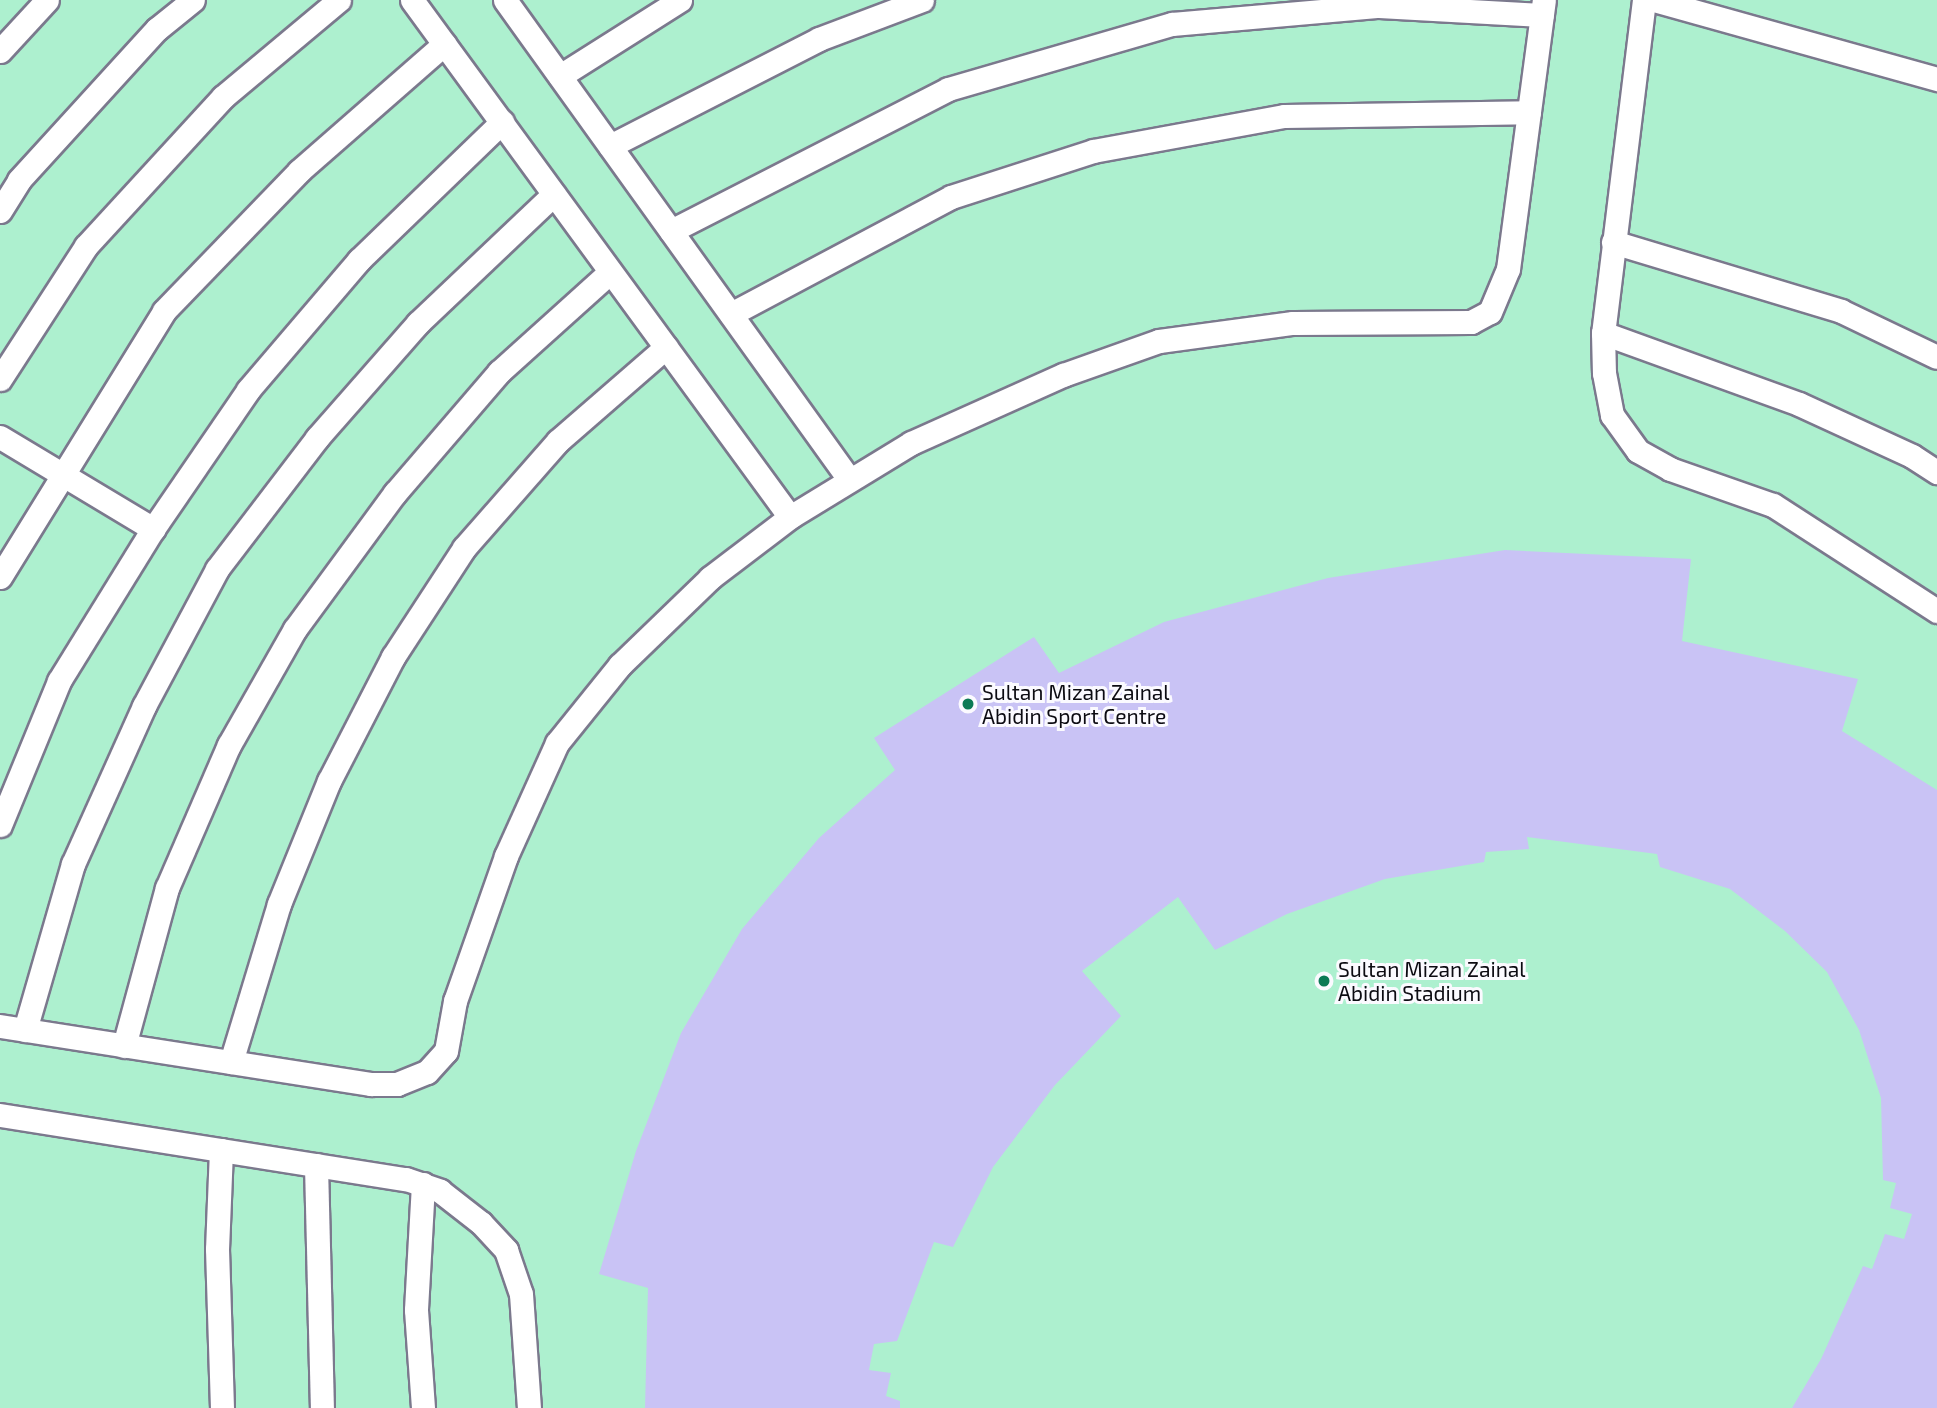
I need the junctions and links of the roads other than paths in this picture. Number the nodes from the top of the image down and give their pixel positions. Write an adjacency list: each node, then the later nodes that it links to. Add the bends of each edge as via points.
1 (47, 0): 13 (lane)
2 (193, 0): 20 (lane, via 157,29 19,180)
3 (339, 0): 28 (lane, via 223,97 86,246)
4 (412, 0): 12 (lane)
5 (680, 0): 14 (lane)
6 (922, 0): 10 (lane)
7 (1644, 0): 22 (lane)
8 (1654, 0): 15 (lane)
9 (508, 1): 14 (lane)
10 (898, 4): 18 (lane, via 819,39)
11 (1543, 7): 16 (lane); 21 (lane, via 1379,6 1172,24 948,89)
12 (444, 44): 17 (lane); 31 (lane, via 299,171 164,311)
13 (0, 51)
14 (560, 76): 18 (lane)
15 (1937, 79)
16 (1529, 112): 24 (lane, via 1283,116 1093,151 951,197); 32 (lane, via 1508,269 1490,312 1471,322 1293,323 1159,341 1038,386 911,443)
17 (502, 122): 19 (lane); 34 (lane, via 359,260 248,390)
18 (610, 146): 21 (lane)
19 (554, 194): 23 (lane); 39 (lane, via 418,323 317,438 217,569 144,706 73,864)
20 (0, 211)
21 (671, 231): 24 (lane)
22 (1613, 242): 25 (lane); 27 (lane, via 1841,311)
23 (610, 272): 26 (lane); 40 (lane, via 499,372 395,493 295,629 229,745 167,888)
24 (731, 314): 32 (lane)
25 (1603, 333): 30 (lane, via 1799,404); 36 (lane, via 1612,415 1638,451 1670,469 1773,505)
26 (666, 347): 33 (lane); 41 (lane, via 558,441 464,548 393,657 329,781 279,904)
27 (1937, 357)
28 (0, 379)
29 (0, 437): 31 (lane)
30 (1937, 472)
31 (61, 473): 34 (lane); 35 (lane)
32 (849, 479): 33 (lane)
33 (790, 517): 41 (lane, via 692,595 620,665 557,743 506,856 456,1001 446,1051 427,1072 397,1084 371,1084)
34 (153, 529): 37 (lane, via 59,681)
35 (0, 577)
36 (1937, 611)
37 (0, 825)
38 (0, 1026): 39 (lane)
39 (25, 1030): 40 (lane)
40 (124, 1046): 41 (lane)
41 (231, 1062)
42 (0, 1115): 43 (lane)
43 (221, 1150): 44 (lane); 46 (lane, via 217,1249)
44 (316, 1165): 45 (lane); 47 (lane)
45 (423, 1184): 48 (lane, via 416,1310); 49 (lane, via 471,1215 506,1250 521,1294)
46 (222, 1408)
47 (322, 1408)
48 (423, 1408)
49 (528, 1408)

